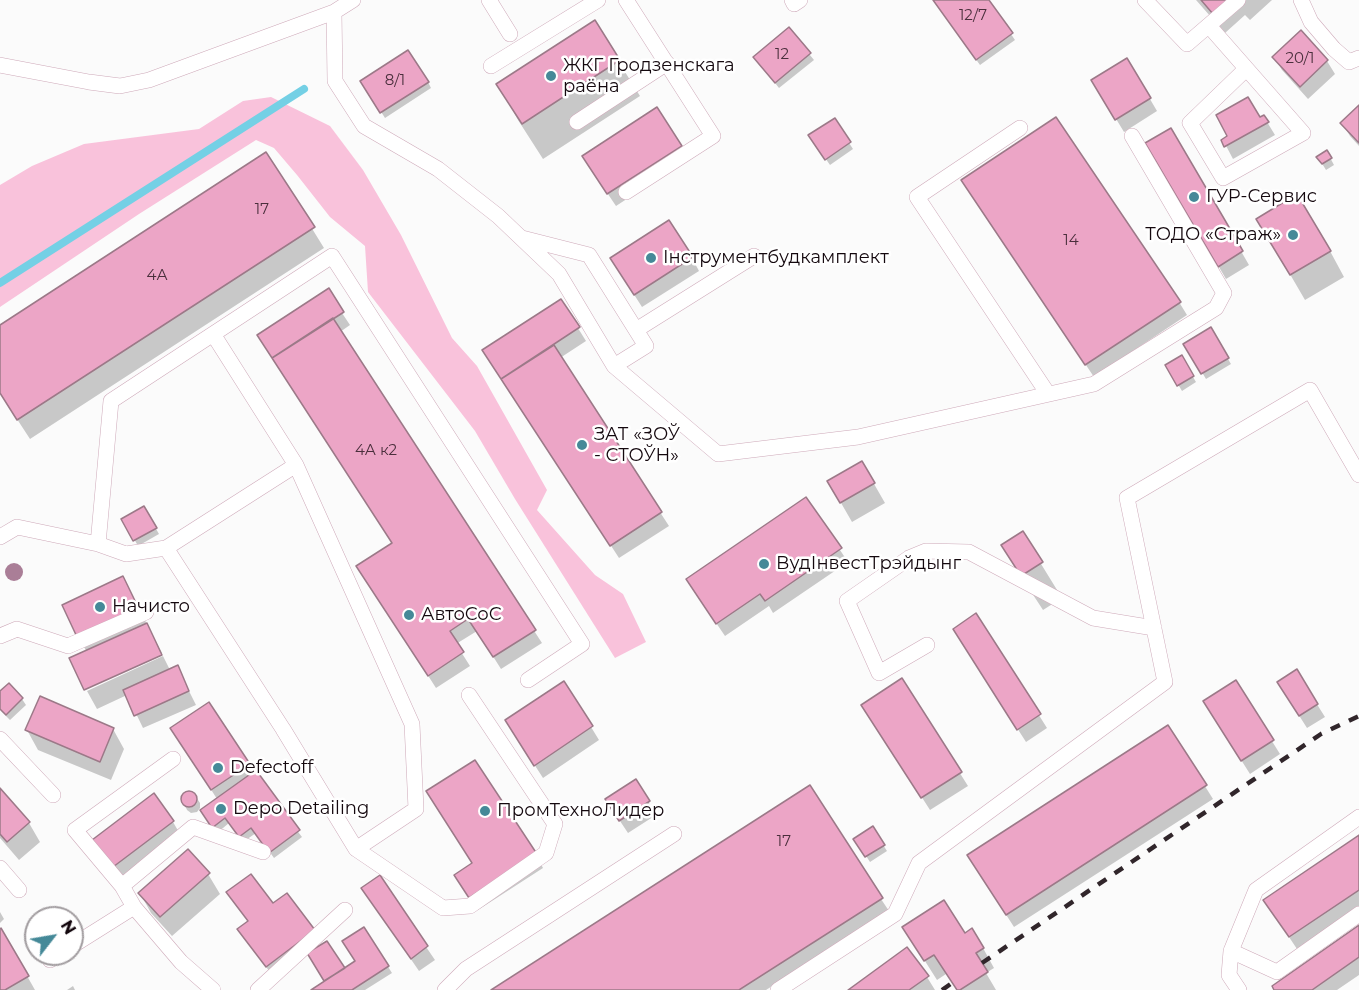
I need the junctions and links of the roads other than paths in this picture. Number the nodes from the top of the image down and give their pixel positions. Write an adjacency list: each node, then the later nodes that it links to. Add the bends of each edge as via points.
1 (353, 0): 10 (lane)
2 (489, 0): 12 (lane)
3 (598, 0): 16 (lane)
4 (626, 0): 14 (lane)
5 (792, 0): 6 (lane)
6 (800, 0)
7 (1145, 0): 11 (lane, via 1187,44)
8 (1238, 0): 11 (lane)
9 (1301, 0): 13 (lane, via 1311,22 1334,49 1349,62)
10 (334, 12): 15 (lane, via 149,80 120,86); 22 (lane, via 335,81 364,126 438,169)
11 (1209, 26): 17 (lane)
12 (510, 34)
13 (1359, 58)
14 (667, 63): 18 (lane); 21 (lane, via 713,136)
15 (0, 65)
16 (491, 66)
17 (1246, 69): 17 (lane, via 1303,133 1223,178 1190,123)
18 (577, 122)
19 (1020, 128): 27 (lane, via 917,197)
20 (1132, 136): 27 (lane, via 1224,293 1216,308 1094,384)
21 (626, 192)
22 (520, 237): 24 (lane, via 589,255); 26 (lane, via 559,274)
23 (754, 256): 24 (lane)
24 (636, 330): 26 (lane, via 645,346)
25 (213, 334): 28 (lane); 31 (lane, via 111,401); 37 (lane, via 332,256 582,644)
26 (614, 366): 27 (lane, via 718,454 858,436)
27 (1048, 394)
28 (296, 465): 32 (lane); 44 (lane, via 412,724 416,809)
29 (1359, 475): 34 (lane, via 1310,390 1127,498)
30 (0, 537): 31 (lane, via 17,527)
31 (98, 544): 32 (lane, via 126,554)
32 (166, 548): 44 (lane)
33 (146, 612): 35 (lane, via 68,646 17,629)
34 (1154, 628): 36 (lane, via 1093,618 969,552 926,551 909,558 847,601 879,673); 57 (lane, via 1165,682 919,863 895,914)
35 (0, 636)
36 (927, 645)
37 (528, 680)
38 (469, 694): 44 (lane, via 555,824 546,853 470,906 443,908)
39 (0, 739): 41 (lane)
40 (173, 759): 47 (lane, via 75,830)
41 (53, 795)
42 (1359, 817): 53 (lane, via 1256,890)
43 (674, 834): 56 (lane, via 466,969)
44 (356, 849)
45 (262, 852): 47 (lane, via 193,827)
46 (0, 868): 48 (lane)
47 (122, 886): 49 (lane)
48 (20, 890)
49 (134, 907): 52 (lane); 54 (lane, via 181,962)
50 (345, 910): 55 (lane)
51 (1359, 915): 53 (lane, via 1277,972)
52 (84, 938)
53 (1231, 951): 58 (lane, via 1229,975)
54 (213, 990)
55 (258, 990)
56 (445, 990)
57 (778, 990)
58 (1239, 990)

